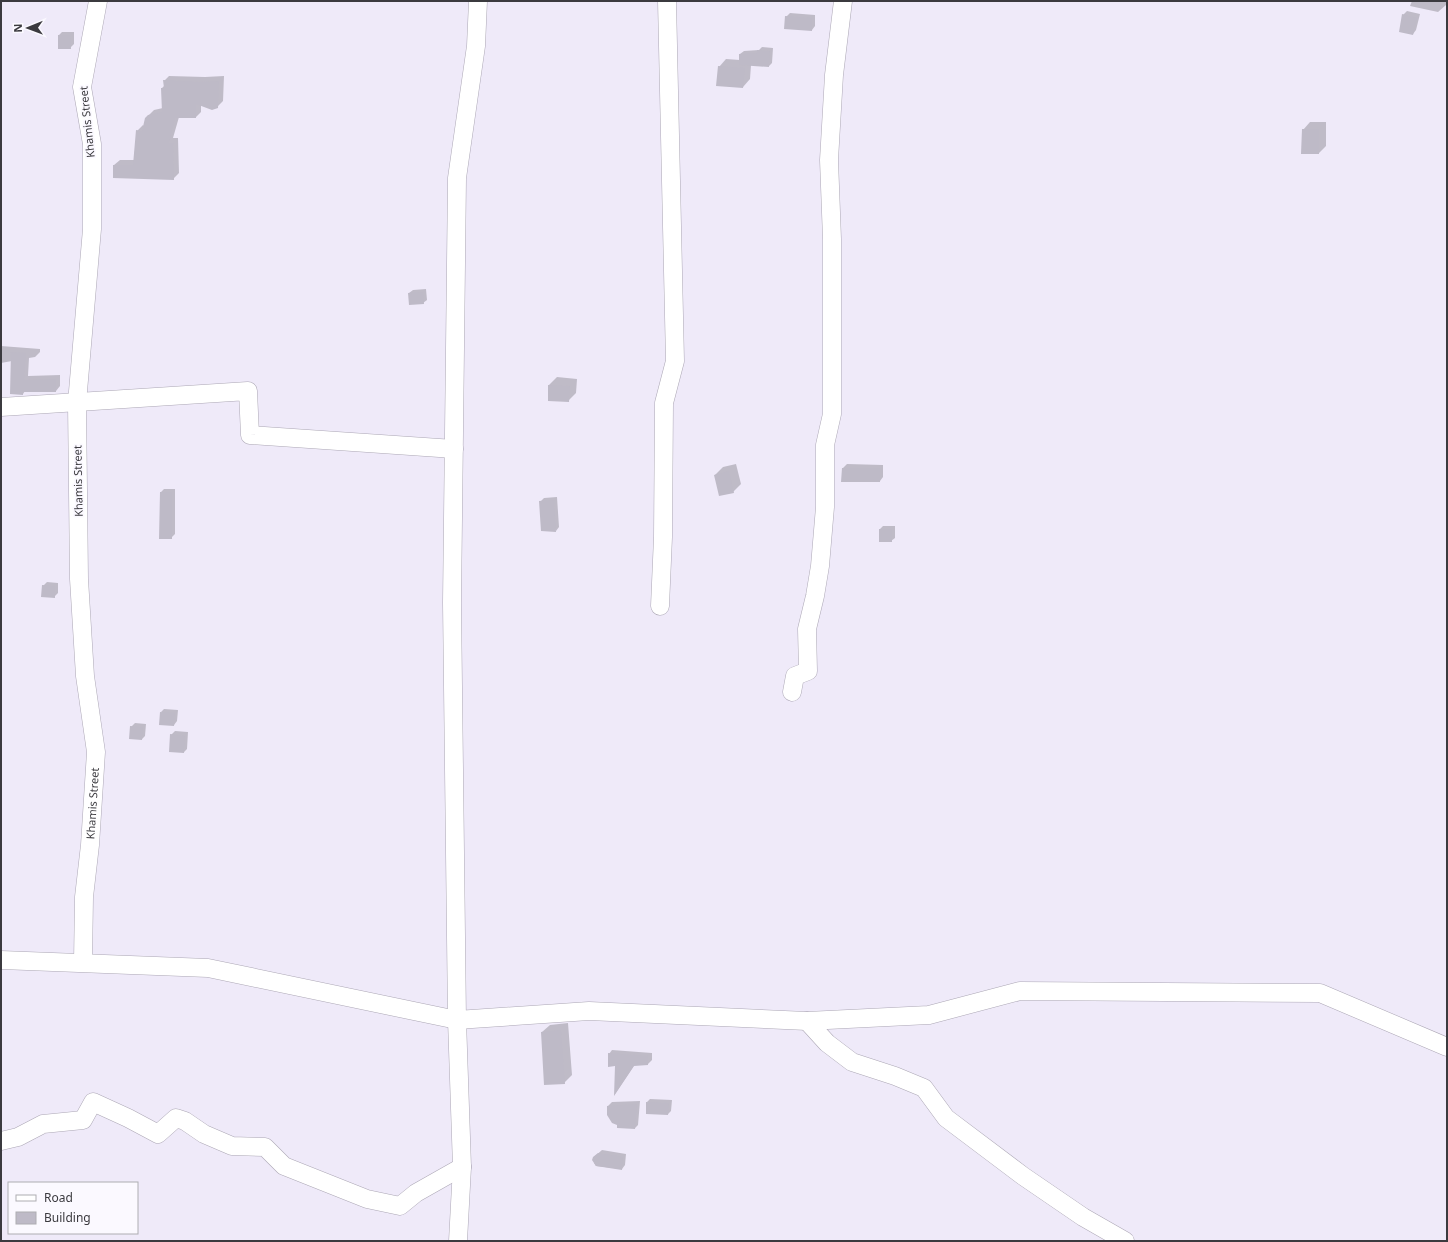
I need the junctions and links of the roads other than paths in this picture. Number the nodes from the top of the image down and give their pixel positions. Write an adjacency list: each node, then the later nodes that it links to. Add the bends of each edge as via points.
1 (98, 1): 5 (street, Khamis Street, via 82,86 92,144 92,229)
2 (478, 1): 7 (street, via 476,46 458,178)
3 (667, 1): 8 (street, via 675,361 664,403)
4 (843, 1): 9 (street, via 834,75 829,160 832,239 832,414 825,445 825,507 820,566 807,629 808,671 795,676)
5 (77, 403): 6 (street); 7 (street, via 248,391 250,435); 11 (street, Khamis Street, via 79,579 85,676 96,752 84,897)
6 (1, 407)
7 (454, 449): 12 (street, via 452,603)
8 (660, 606)
9 (792, 692)
10 (1, 960): 11 (street)
11 (83, 962): 12 (street, via 208,968)
12 (457, 1020): 13 (street, via 589,1011); 16 (street)
13 (807, 1021): 14 (street, via 929,1015 1020,991 1320,993); 18 (street, via 827,1043 852,1062 924,1088 946,1118 1023,1176 1077,1213)
14 (1447, 1047)
15 (1, 1141): 16 (street, via 18,1137 43,1124 83,1120 92,1102 158,1134 176,1118 186,1121 204,1134 232,1146 265,1148 284,1166 367,1199 400,1206 416,1193)
16 (462, 1167): 17 (street)
17 (458, 1241)
18 (1125, 1241)

